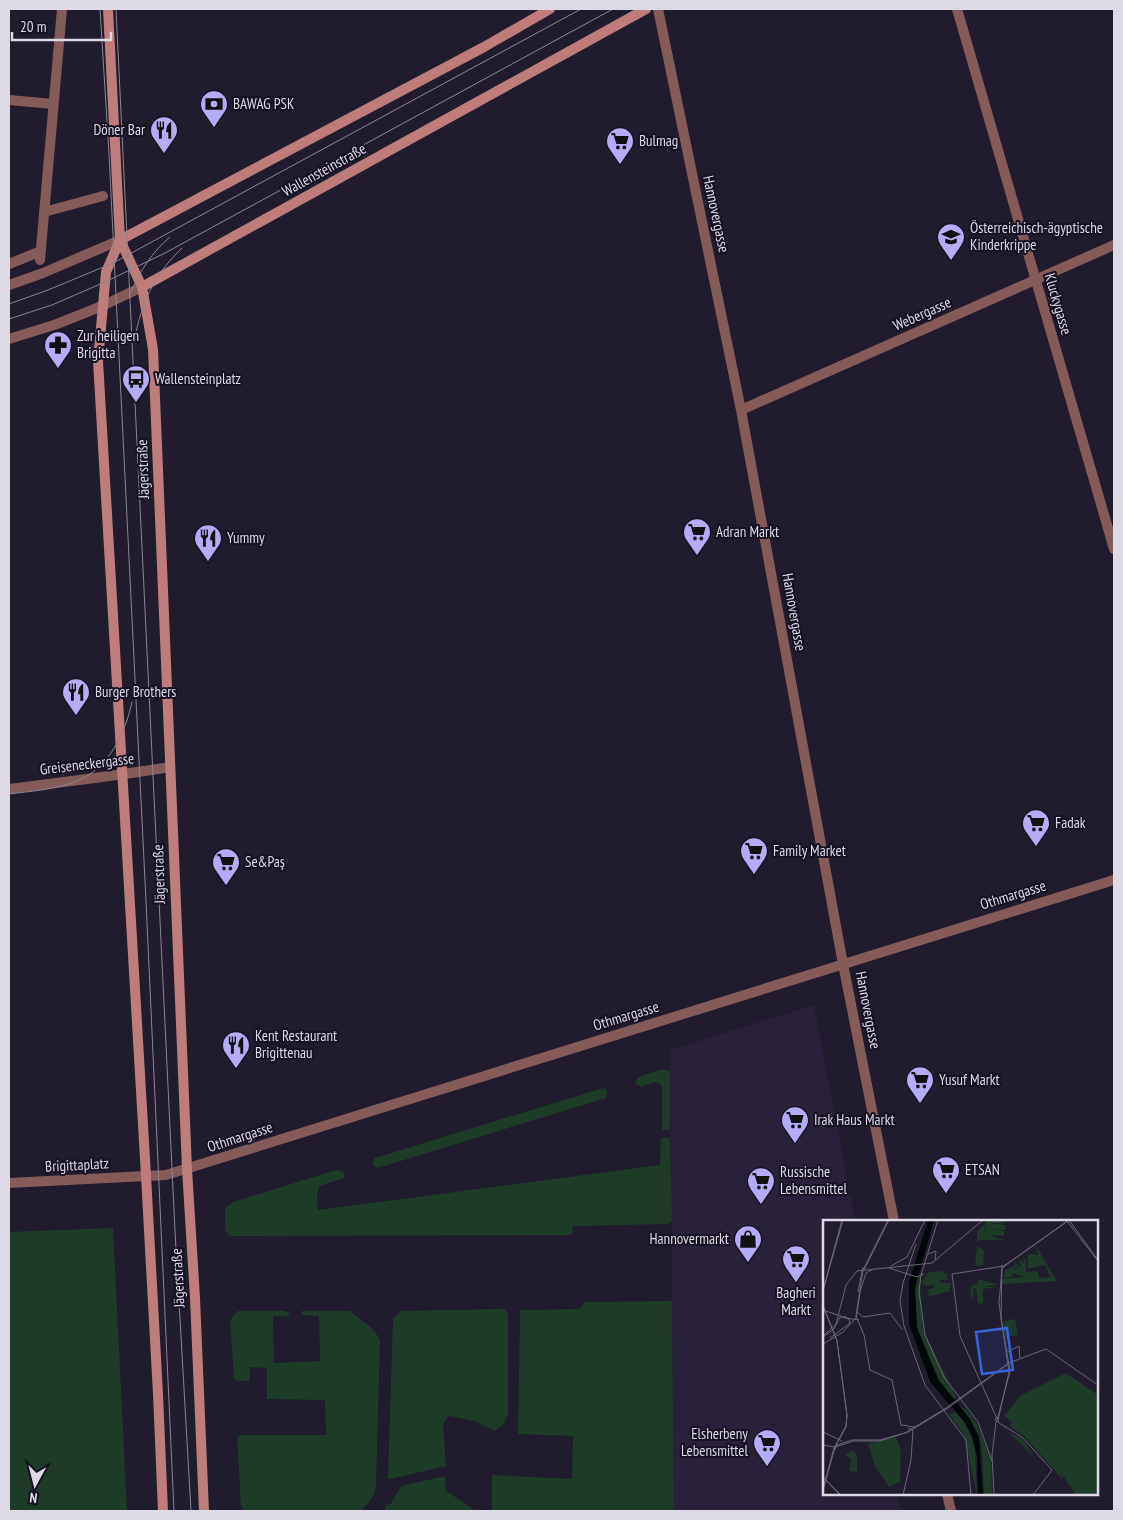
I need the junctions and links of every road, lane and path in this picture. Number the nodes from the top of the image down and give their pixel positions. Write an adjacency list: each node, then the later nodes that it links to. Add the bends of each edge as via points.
1 (62, 9): 8 (street)
2 (108, 9): 11 (main road, Jägerstraße)
3 (550, 9): 11 (main road)
4 (646, 9): 16 (main road, Wallensteinstraße)
5 (658, 9): 19 (street, Hannovergasse)
6 (957, 9): 14 (street, Kluckygasse)
7 (9, 100): 8 (street)
8 (53, 104): 10 (street)
9 (104, 196): 10 (street)
10 (44, 212): 13 (street, via 41,256)
11 (120, 240): 15 (street); 16 (main road, Jägerstraße); 17 (main road, Jägerstraße, via 106,272)
12 (1114, 245): 14 (street, Webergasse)
13 (9, 264)
14 (1035, 280): 19 (street, Webergasse); 20 (street, Kluckygasse)
15 (9, 285)
16 (142, 287): 17 (street, Wallensteinstraße); 21 (main road, Jägerstraße, via 154,349)
17 (102, 306): 18 (street, Wallensteinstraße); 22 (main road, Jägerstraße, via 98,361)
18 (9, 339)
19 (742, 410): 25 (street, Hannovergasse)
20 (1114, 550)
21 (170, 767): 22 (street, Greiseneckergasse); 26 (main road, Jägerstraße)
22 (122, 776): 23 (street, Greiseneckergasse); 27 (main road, Jägerstraße)
23 (9, 789)
24 (1114, 880): 25 (street, Othmargasse)
25 (843, 964): 26 (street, Othmargasse); 29 (street, Hannovergasse)
26 (187, 1169): 27 (street, Othmargasse); 32 (main road, Jägerstraße)
27 (146, 1176): 28 (street, Brigittaplatz); 31 (main road, Jägerstraße)
28 (9, 1183)
29 (894, 1220)
30 (947, 1495): 33 (street)
31 (163, 1511)
32 (204, 1511)
33 (951, 1511)

